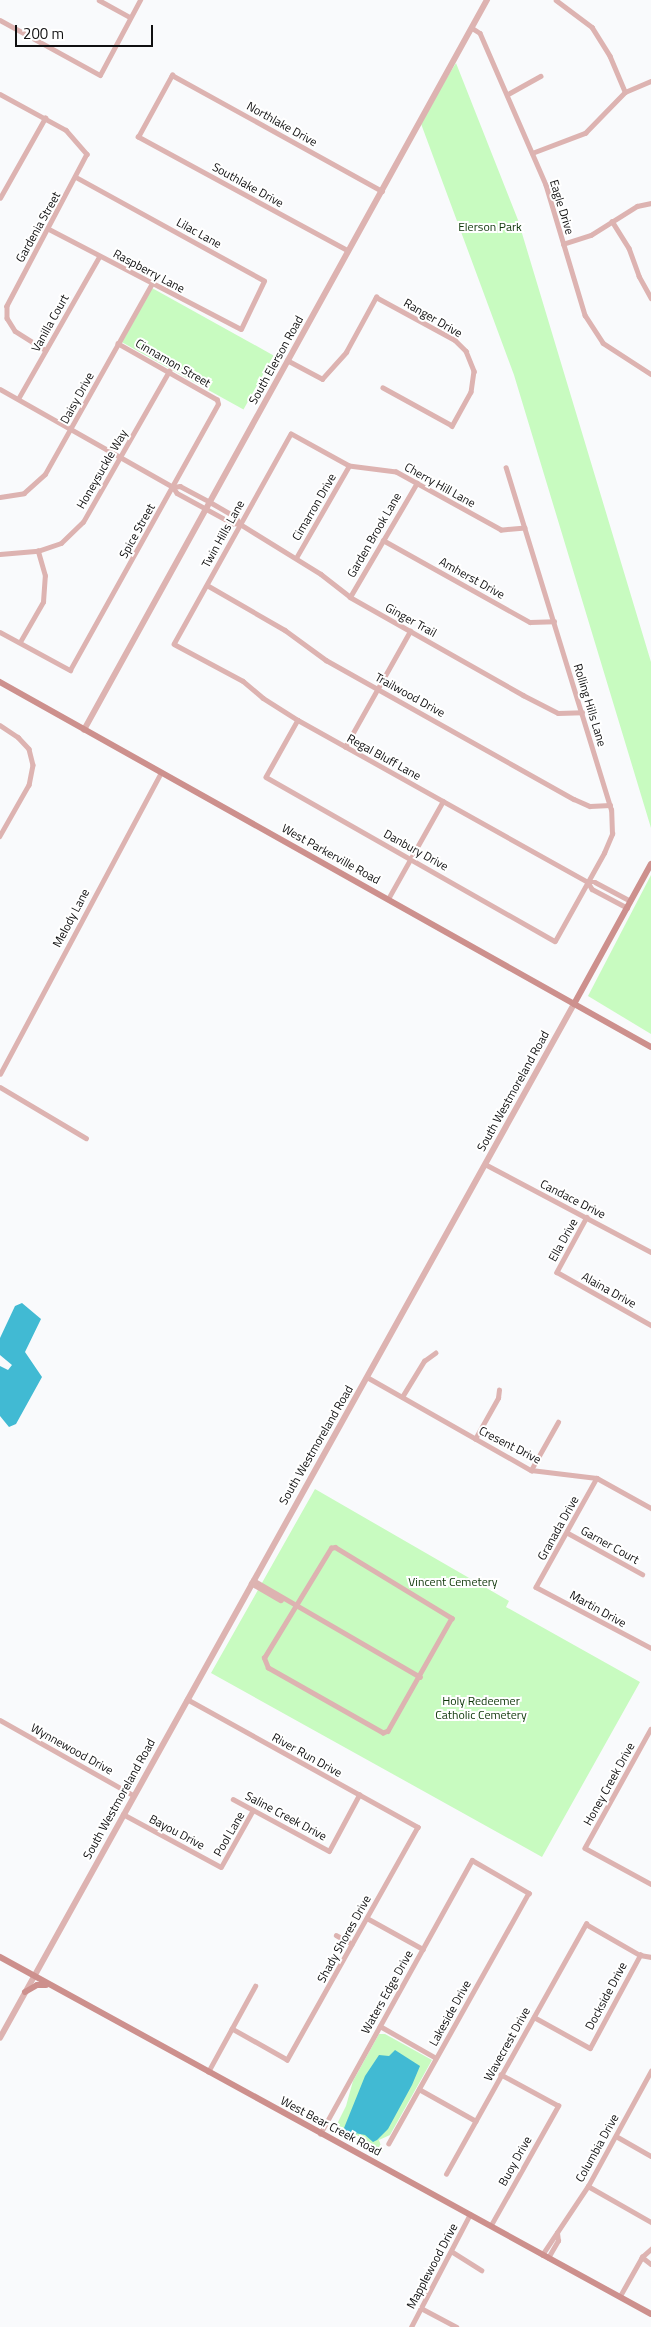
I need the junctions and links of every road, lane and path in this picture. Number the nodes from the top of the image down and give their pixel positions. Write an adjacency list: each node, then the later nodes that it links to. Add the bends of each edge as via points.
1 (99, 0): 5 (street)
2 (140, 0): 5 (street)
3 (487, 0): 7 (street, South Elerson Road)
4 (556, 0): 10 (street, via 592,27 610,56)
5 (130, 17): 6 (street, via 100,75)
6 (0, 20)
7 (472, 28): 12 (street, Eagle Drive, via 480,33); 17 (street, South Elerson Road)
8 (540, 76): 12 (street)
9 (651, 81): 10 (street)
10 (625, 92): 15 (street, via 585,132)
11 (0, 94): 13 (street)
12 (508, 94): 15 (street, Eagle Drive)
13 (45, 118): 16 (street, Gardenia Street, via 66,130 87,154); 18 (street)
14 (138, 137): 17 (street, Northlake Drive, via 172,75); 23 (street, Southlake Drive)
15 (532, 153): 22 (street, Eagle Drive, via 546,185)
16 (77, 178): 21 (street, Gardenia Street); 27 (street, Lilac Lane, via 264,281)
17 (382, 191): 23 (street, South Elerson Road)
18 (0, 198)
19 (651, 202): 20 (street)
20 (612, 221): 22 (street, via 591,235); 26 (street, via 630,248 639,276)
21 (49, 229): 24 (street, Raspberry Lane); 29 (street, Gardenia Street, via 7,306 8,318 15,332)
22 (563, 244): 32 (street, Eagle Drive, via 585,315 598,337 625,360)
23 (348, 251): 30 (street, South Elerson Road)
24 (99, 256): 25 (street, Raspberry Lane); 29 (street, Vanilla Court)
25 (152, 285): 27 (street, Raspberry Lane); 28 (street, Daisy Drive)
26 (651, 298)
27 (241, 329)
28 (118, 344): 31 (street, Cinnamon Street); 37 (street, Daisy Drive)
29 (46, 350): 35 (street, Vanilla Court)
30 (287, 360): 33 (street, Ranger Drive, via 322,379 346,352 376,297 455,340 466,351 472,364 471,392 452,426); 45 (street, South Elerson Road)
31 (169, 371): 36 (street, Cinnamon Street); 39 (street, Honeysuckle Way)
32 (651, 374)
33 (384, 388)
34 (0, 389): 35 (street, Ginger Trail)
35 (18, 399): 37 (street, Ginger Trail)
36 (217, 400): 43 (street, Spice Street)
37 (72, 428): 39 (street, Ginger Trail); 44 (street, Daisy Drive, via 45,474 24,493)
38 (291, 434): 40 (street, Cherry Hill Lane); 47 (street, Twin Hills Lane)
39 (121, 457): 43 (street, Ginger Trail); 50 (street, Honeysuckle Way, via 83,522 61,543)
40 (350, 466): 42 (street, Cherry Hill Lane, via 396,472); 52 (street, Cimarron Drive)
41 (506, 468): 48 (street, Rolling Hills Lane)
42 (417, 483): 48 (street, Cherry Hill Lane, via 501,530); 49 (street, Garden Brook Lane)
43 (173, 487): 45 (street, Ginger Trail, via 180,486); 46 (street, Ginger Trail); 58 (street, Spice Street, via 70,670)
44 (0, 497)
45 (210, 502): 46 (street, South Elerson Road); 47 (street, Ginger Trail, via 236,517)
46 (206, 508): 47 (street, Ginger Trail, via 232,523); 65 (street, South Elerson Road)
47 (240, 524): 52 (street, Ginger Trail); 53 (street, Twin Hills Lane)
48 (525, 528): 55 (street, Rolling Hills Lane)
49 (383, 540): 54 (street, Garden Brook Lane); 55 (street, Amherst Drive, via 530,622)
50 (38, 550): 51 (street, Honeysuckle Way); 58 (street, via 45,576 43,602)
51 (0, 554)
52 (296, 558): 54 (street, Ginger Trail)
53 (207, 585): 59 (street, Twin Hills Lane); 61 (street, Trailwood Drive)
54 (350, 598): 56 (street, Ginger Trail)
55 (554, 621): 62 (street, Rolling Hills Lane)
56 (410, 631): 61 (street); 62 (street, Ginger Trail, via 558,713)
57 (0, 632): 58 (street)
58 (20, 642)
59 (174, 644): 63 (street, Regal Bluff Lane, via 243,681)
60 (0, 682): 65 (main road, West Parkerville Road)
61 (377, 689): 66 (street); 69 (street, Trailwood Drive, via 574,799 590,806)
62 (582, 712): 69 (street, Rolling Hills Lane)
63 (298, 720): 66 (street, Regal Bluff Lane); 71 (street, Danbury Drive, via 266,777)
64 (0, 726): 70 (street, via 18,737 28,749 33,765 29,785)
65 (84, 730): 67 (main road, West Parkerville Road)
66 (345, 747): 68 (street, Regal Bluff Lane)
67 (162, 773): 74 (main road, West Parkerville Road); 80 (street, Melody Lane)
68 (443, 801): 71 (street); 73 (street, Regal Bluff Lane)
69 (610, 805): 73 (street, Rolling Hills Lane, via 612,834)
70 (0, 836)
71 (411, 859): 74 (street); 77 (street, Danbury Drive)
72 (651, 864): 75 (main road, South Westmoreland Road)
73 (588, 882): 75 (street, Regal Bluff Lane, via 595,882); 76 (street, Regal Bluff Lane, via 592,889); 77 (street, Rolling Hills Lane)
74 (388, 900): 78 (main road, West Parkerville Road)
75 (630, 902): 76 (main road, South Westmoreland Road)
76 (627, 908): 78 (main road, South Westmoreland Road)
77 (555, 940)
78 (574, 1004): 79 (main road, West Parkerville Road); 83 (street, South Westmoreland Road)
79 (651, 1047)
80 (0, 1074)
81 (0, 1087): 82 (street)
82 (86, 1138)
83 (485, 1164): 84 (street, Candace Drive); 89 (street, South Westmoreland Road)
84 (587, 1217): 85 (street, Candace Drive); 86 (street, Ella Drive)
85 (651, 1252)
86 (557, 1272): 87 (street, Alaina Drive)
87 (651, 1325)
88 (435, 1353): 91 (street, via 424,1360)
89 (367, 1377): 91 (street, Cresent Drive); 99 (street, South Westmoreland Road)
90 (498, 1390): 93 (street, via 498,1398)
91 (402, 1396): 93 (street, Cresent Drive)
92 (558, 1422): 94 (street)
93 (475, 1439): 94 (street, Cresent Drive)
94 (531, 1470): 95 (street, Cresent Drive)
95 (597, 1478): 96 (street, Cresent Drive); 97 (street, Granada Drive)
96 (651, 1508)
97 (568, 1533): 98 (street, Garner Court); 100 (street, Granada Drive)
98 (642, 1574)
99 (252, 1581): 101 (street, via 282,1594 282,1598); 104 (street, South Westmoreland Road)
100 (536, 1587): 102 (street, Martin Drive)
101 (295, 1606): 103 (street); 103 (street, via 264,1658 268,1668 311,1694 382,1733 388,1731); 103 (street, via 331,1548 335,1547 452,1618)
102 (651, 1648)
103 (420, 1677)
104 (187, 1699): 107 (street, South Westmoreland Road); 108 (street, River Run Drive)
105 (0, 1720): 107 (street, Wynnewood Drive)
106 (651, 1729): 115 (street, Honey Creek Drive, via 585,1848)
107 (134, 1795): 111 (street, South Westmoreland Road)
108 (359, 1795): 110 (street, Saline Creek Drive, via 329,1851); 112 (street, River Run Drive)
109 (233, 1799): 110 (street, Saline Creek Drive)
110 (253, 1810): 114 (street, Pool Lane)
111 (124, 1814): 114 (street, Bayou Drive); 123 (street, South Westmoreland Road)
112 (418, 1828): 116 (street, Shady Shores Drive)
113 (472, 1860): 119 (street, Waters Edge Drive); 131 (street, Lakeside Drive, via 529,1893)
114 (221, 1867)
115 (651, 1884)
116 (367, 1918): 118 (street, Shady Shores Drive); 119 (street)
117 (336, 1935): 118 (street)
118 (352, 1944): 129 (street, Shady Shores Drive, via 288,2060)
119 (423, 1949): 128 (street, Waters Edge Drive)
120 (640, 1955): 121 (street); 127 (street, Wavecrest Drive, via 586,1924); 127 (street, Dockside Drive, via 590,2048)
121 (651, 1957)
122 (0, 1958): 123 (main road, West Bear Creek Road)
123 (34, 1976): 124 (main road, West Bear Creek Road); 126 (street, South Westmoreland Road)
124 (53, 1986): 126 (main road, via 37,1985); 133 (main road, West Bear Creek Road)
125 (255, 1986): 129 (street)
126 (25, 1992): 130 (street, South Westmoreland Road)
127 (534, 2017): 134 (street, Wavecrest Drive)
128 (380, 2026): 131 (street); 137 (street, Waters Edge Drive)
129 (232, 2029): 133 (street)
130 (0, 2038)
131 (436, 2058): 135 (street, Lakeside Drive)
132 (651, 2071): 138 (street, Columbia Drive)
133 (208, 2072): 137 (main road, West Bear Creek Road)
134 (502, 2075): 136 (street, Wavecrest Drive); 145 (street, Buoy Drive, via 558,2106)
135 (419, 2089): 136 (street); 139 (street, Lakeside Drive)
136 (476, 2121): 141 (street, Wavecrest Drive)
137 (320, 2134): 143 (main road, West Bear Creek Road)
138 (616, 2136): 140 (street); 142 (street, Columbia Drive)
139 (389, 2144)
140 (651, 2156)
141 (446, 2174)
142 (588, 2186): 144 (street); 148 (street, Columbia Drive, via 558,2233 558,2241)
143 (470, 2214): 145 (main road, West Bear Creek Road); 147 (street, Mapplewood Drive)
144 (651, 2222)
145 (490, 2225): 148 (main road, West Bear Creek Road)
146 (651, 2249): 149 (street)
147 (451, 2251): 151 (street); 153 (street, Mapplewood Drive)
148 (545, 2257): 152 (main road, West Bear Creek Road)
149 (642, 2257): 150 (street); 152 (street)
150 (651, 2264)
151 (481, 2270)
152 (620, 2296): 154 (main road, West Bear Creek Road)
153 (422, 2308): 155 (street, Mapplewood Drive); 156 (street)
154 (651, 2314)
155 (411, 2327)
156 (456, 2327)

